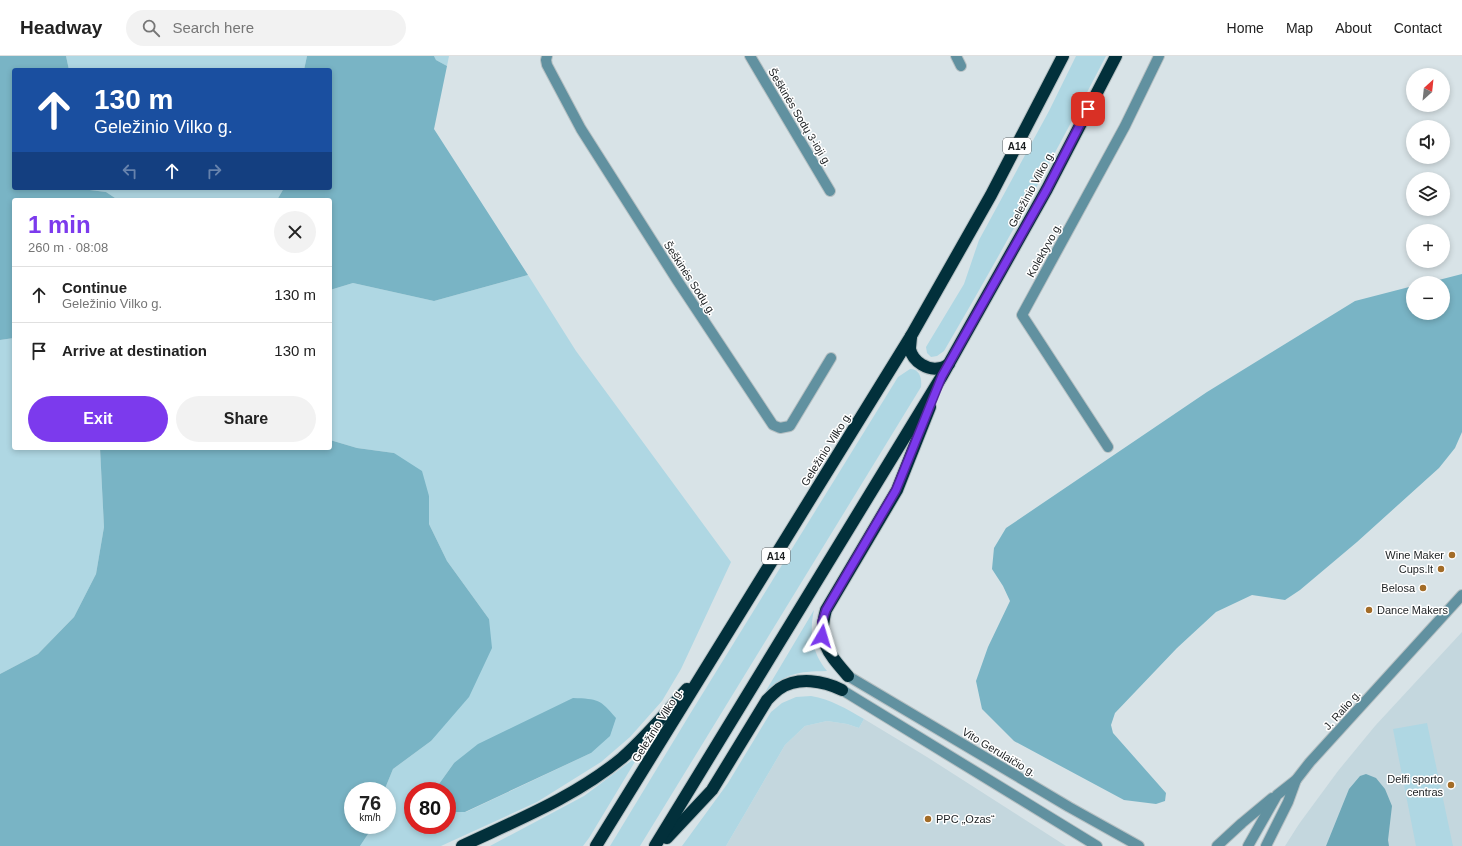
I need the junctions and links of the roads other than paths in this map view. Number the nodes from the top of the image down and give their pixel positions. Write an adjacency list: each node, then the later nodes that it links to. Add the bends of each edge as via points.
1 (547, 56): 10 (street, Šeškinės Sodų g., via 547,65 581,129 772,425 780,428 790,426)
2 (750, 56): 8 (street, Šeškinės Sodų 3-ioji g.)
3 (956, 56): 7 (street)
4 (1063, 56): 9 (highway, Geležinio Vilko g. / A14, via 991,195)
5 (1116, 56): 11 (highway, Geležinio Vilko g., via 1047,189)
6 (1159, 56): 13 (street, Kolektyvo g., via 1125,126 1022,315)
7 (962, 66)
8 (830, 191)
9 (911, 336): 11 (highway, via 910,350 921,365 940,368); 15 (highway, Geležinio Vilko g. / A14)
10 (831, 358)
11 (949, 364): 12 (highway, Geležinio Vilko g.)
12 (942, 376): 16 (highway, via 896,490 826,610 822,622 822,636 831,657); 23 (highway, Geležinio Vilko g.)
13 (1108, 446)
14 (1462, 595): 18 (street, J. Ralio g.)
15 (709, 664): 21 (highway, via 639,742 602,774 542,809); 22 (highway, Geležinio Vilko g. / A14)
16 (848, 676): 26 (street, Vito Gerulaičio g.)
17 (842, 690): 24 (highway, via 830,684 813,681 795,683 780,689 767,700 712,790); 25 (street)
18 (1296, 780): 19 (street, J. Ralio g.); 20 (street)
19 (1277, 795): 27 (street); 28 (street, J. Ralio g.)
20 (1267, 844)
21 (462, 846)
22 (596, 846)
23 (656, 846)
24 (659, 846)
25 (1097, 846)
26 (1139, 846)
27 (1217, 846)
28 (1248, 846)

